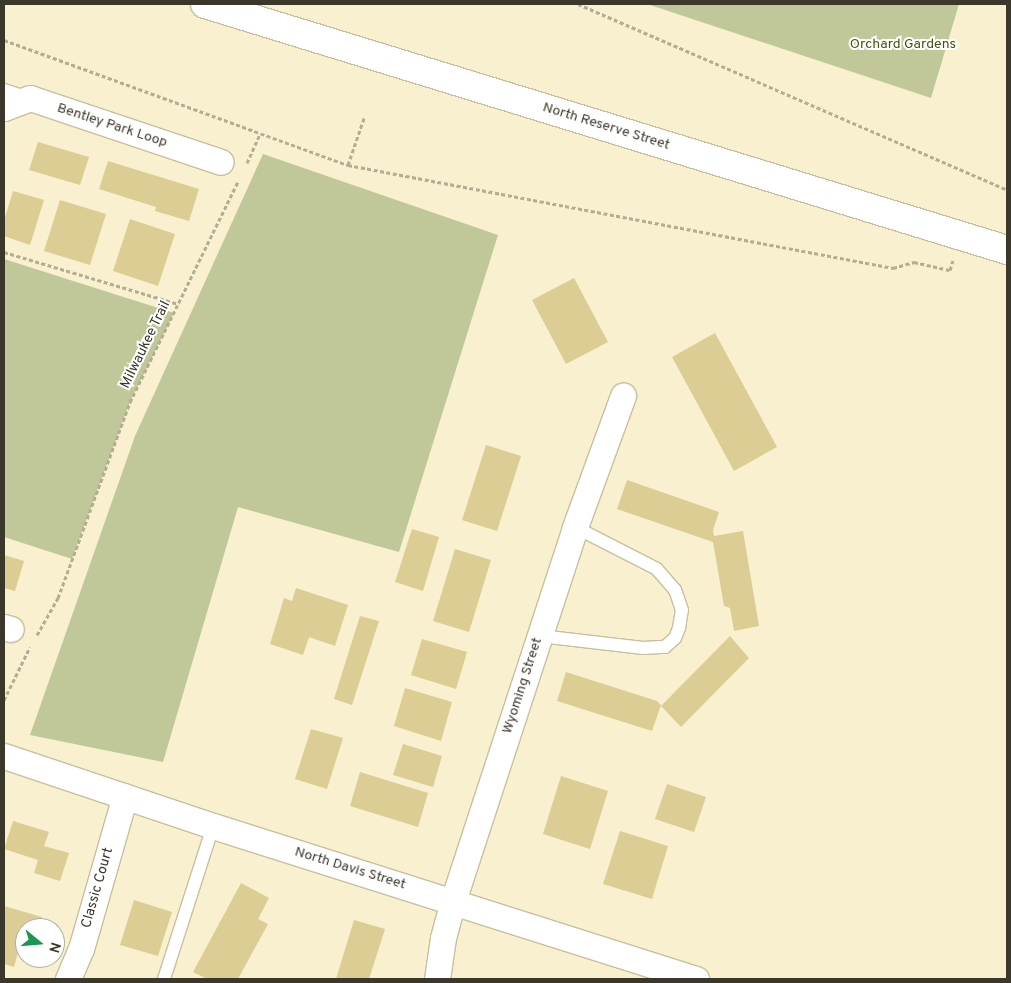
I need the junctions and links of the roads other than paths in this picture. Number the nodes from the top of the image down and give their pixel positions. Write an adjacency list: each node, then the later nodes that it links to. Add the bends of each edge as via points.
1 (205, 4): 6 (highway, North Reserve Street)
2 (4, 90): 3 (lane)
3 (30, 98): 4 (street); 5 (street, Bentley Park Loop)
4 (4, 108)
5 (231, 167)
6 (1007, 250)
7 (623, 396): 8 (street, Wyoming Street)
8 (575, 526): 9 (street, Wyoming Street); 9 (lane, via 657,569 675,590 682,610 679,628 666,647 650,648)
9 (540, 636): 13 (street, Wyoming Street)
10 (4, 756): 11 (street, North Davis Street)
11 (125, 796): 12 (street, North Davis Street); 14 (street, Classic Court, via 80,949)
12 (213, 826): 13 (street, North Davis Street); 15 (lane)
13 (453, 901): 16 (street, Wyoming Street); 17 (street, North Davis Street)
14 (68, 979)
15 (164, 979)
16 (437, 979)
17 (696, 979)

